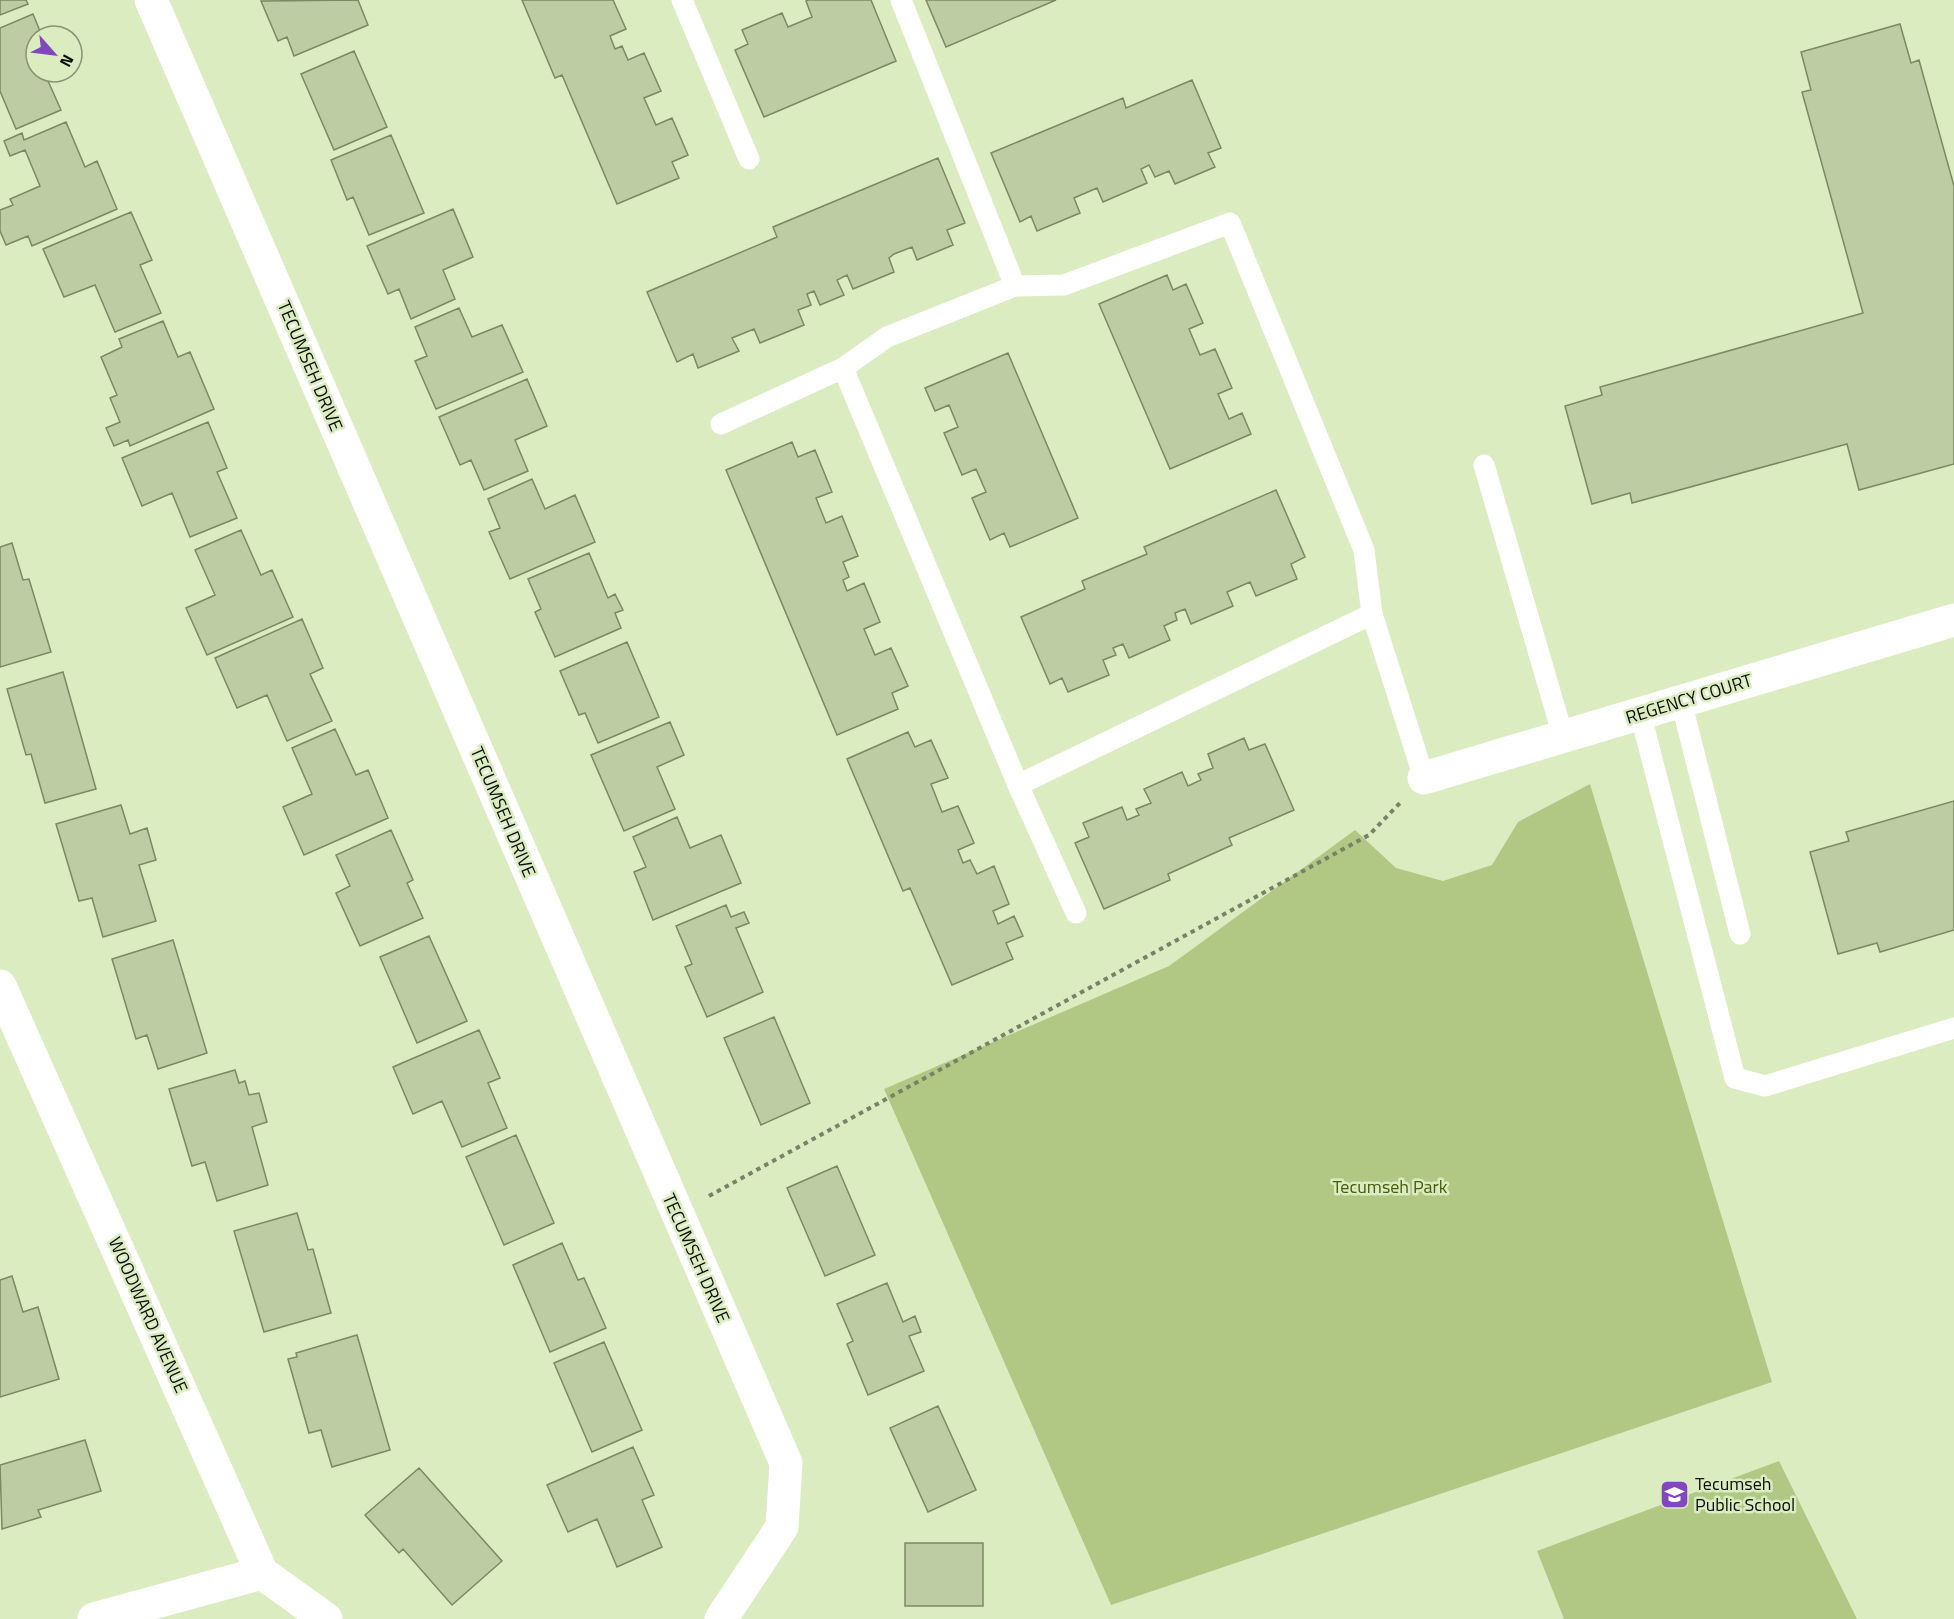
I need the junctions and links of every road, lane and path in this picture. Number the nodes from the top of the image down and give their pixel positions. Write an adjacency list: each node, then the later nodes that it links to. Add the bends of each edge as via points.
1 (151, 0): 20 (street, TECUMSEH DRIVE)
2 (682, 0): 4 (lane)
3 (902, 0): 5 (lane)
4 (749, 159)
5 (1016, 286): 6 (lane, via 887,337); 9 (lane, via 1064,285 1230,223 1364,549)
6 (843, 368): 7 (lane); 15 (lane)
7 (721, 424)
8 (1484, 465): 13 (lane)
9 (1372, 614): 14 (lane); 15 (lane)
10 (1954, 620): 11 (street, REGENCY COURT)
11 (1681, 701): 12 (street, REGENCY COURT); 17 (lane)
12 (1641, 713): 13 (street, REGENCY COURT); 19 (lane, via 1735,1078 1765,1086)
13 (1563, 736): 14 (street, REGENCY COURT)
14 (1424, 778): 20 (path, via 1369,835)
15 (1018, 785): 16 (lane)
16 (1076, 913)
17 (1740, 934)
18 (0, 986): 21 (street, WOODWARD AVENUE)
19 (1954, 1028)
20 (677, 1213): 24 (street, TECUMSEH DRIVE, via 786,1463 782,1527)
21 (262, 1574): 22 (street); 23 (street)
22 (94, 1619)
23 (326, 1619)
24 (721, 1619)

